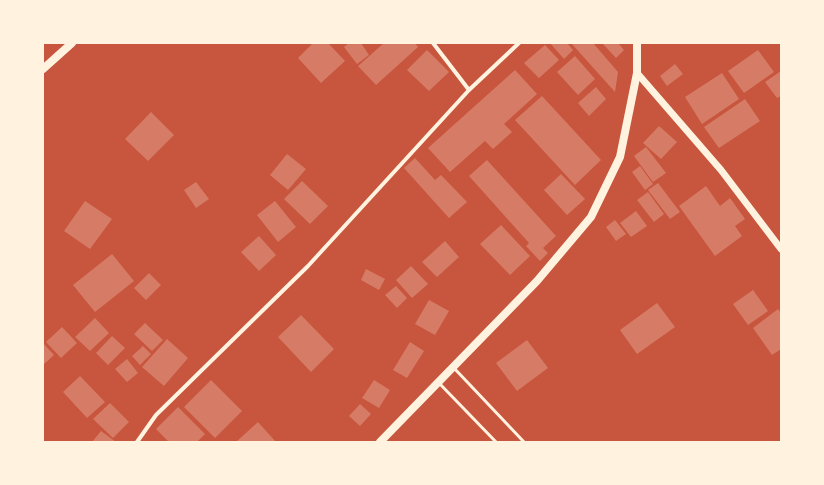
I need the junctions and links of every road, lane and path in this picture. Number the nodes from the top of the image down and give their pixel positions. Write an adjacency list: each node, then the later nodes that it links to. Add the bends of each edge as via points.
1 (72, 43): 5 (main road)
2 (433, 43): 7 (street)
3 (519, 43): 7 (street)
4 (637, 43): 6 (main road)
5 (43, 69)
6 (636, 73): 8 (street, via 721,170); 9 (main road, via 620,157 591,217 537,281)
7 (469, 90): 11 (street, via 308,266 156,415)
8 (781, 249)
9 (453, 367): 10 (main road); 14 (lane)
10 (439, 382): 12 (main road); 13 (lane)
11 (138, 442)
12 (380, 442)
13 (496, 442)
14 (524, 442)

